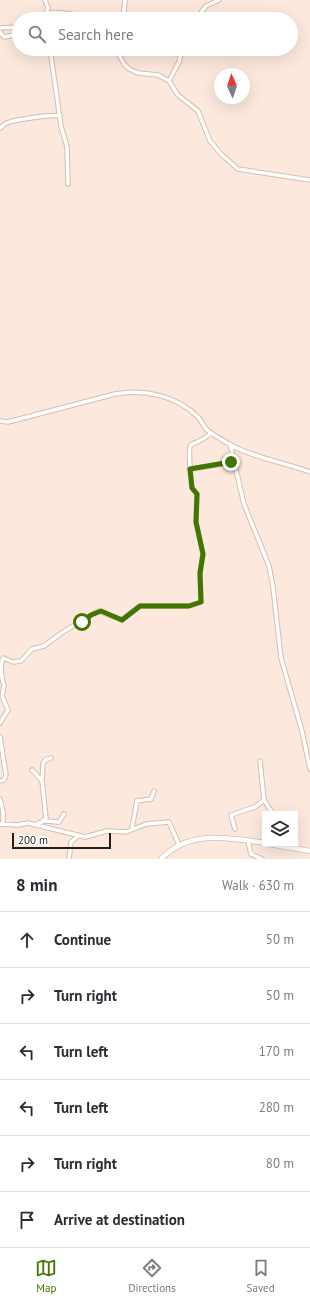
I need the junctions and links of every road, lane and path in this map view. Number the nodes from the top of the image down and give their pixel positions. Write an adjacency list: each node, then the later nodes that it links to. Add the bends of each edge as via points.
1 (46, 0): 4 (street)
2 (125, 0): 5 (street)
3 (219, 0): 6 (street, via 206,6)
4 (47, 12)
5 (124, 12)
6 (201, 12)
7 (12, 27): 8 (street)
8 (0, 28)
9 (1, 35): 10 (street)
10 (12, 36)
11 (51, 56): 15 (street)
12 (120, 56): 14 (street, via 129,69 138,73 162,76)
13 (180, 56): 14 (street)
14 (169, 81): 17 (street, via 178,95 198,111 210,141 238,169)
15 (60, 116): 16 (street, via 21,119 6,123); 18 (street, via 68,154)
16 (0, 128)
17 (310, 180)
18 (68, 184)
19 (0, 421): 20 (street, via 8,422 116,394 141,392 167,398 180,405 198,417)
20 (211, 432): 21 (street); 23 (street, via 191,444)
21 (230, 444): 22 (street); 24 (street)
22 (234, 462): 23 (street); 29 (street, via 244,504 269,566 274,587 281,658)
23 (190, 469): 25 (street, via 192,488 197,494 196,522 203,554 200,573 201,602 189,606 140,606 122,620 98,611 44,646 32,649 21,660 14,662 3,658 0,666 4,685 2,696 8,710)
24 (310, 472)
25 (0, 723)
26 (0, 737): 32 (street, via 6,775)
27 (51, 758): 31 (street, via 43,764)
28 (260, 761): 35 (street)
29 (310, 769)
30 (32, 770): 31 (street)
31 (42, 781): 38 (street, via 47,814)
32 (0, 782)
33 (154, 791): 41 (street, via 151,799 137,801)
34 (0, 799): 39 (street)
35 (264, 800): 36 (street); 42 (street, via 254,807 231,815)
36 (271, 811)
37 (64, 814): 38 (street, via 59,822)
38 (45, 821): 40 (street)
39 (2, 824): 40 (street)
40 (35, 824): 43 (street)
41 (132, 828): 43 (street, via 126,832 107,831 85,837); 46 (street, via 162,821 169,822)
42 (235, 829)
43 (78, 836): 49 (street, via 71,842)
44 (248, 841): 45 (street); 46 (street, via 206,837); 51 (street, via 251,854)
45 (262, 843)
46 (179, 845): 50 (street)
47 (291, 847): 48 (street)
48 (310, 850)
49 (69, 859)
50 (161, 859)
51 (262, 859)

